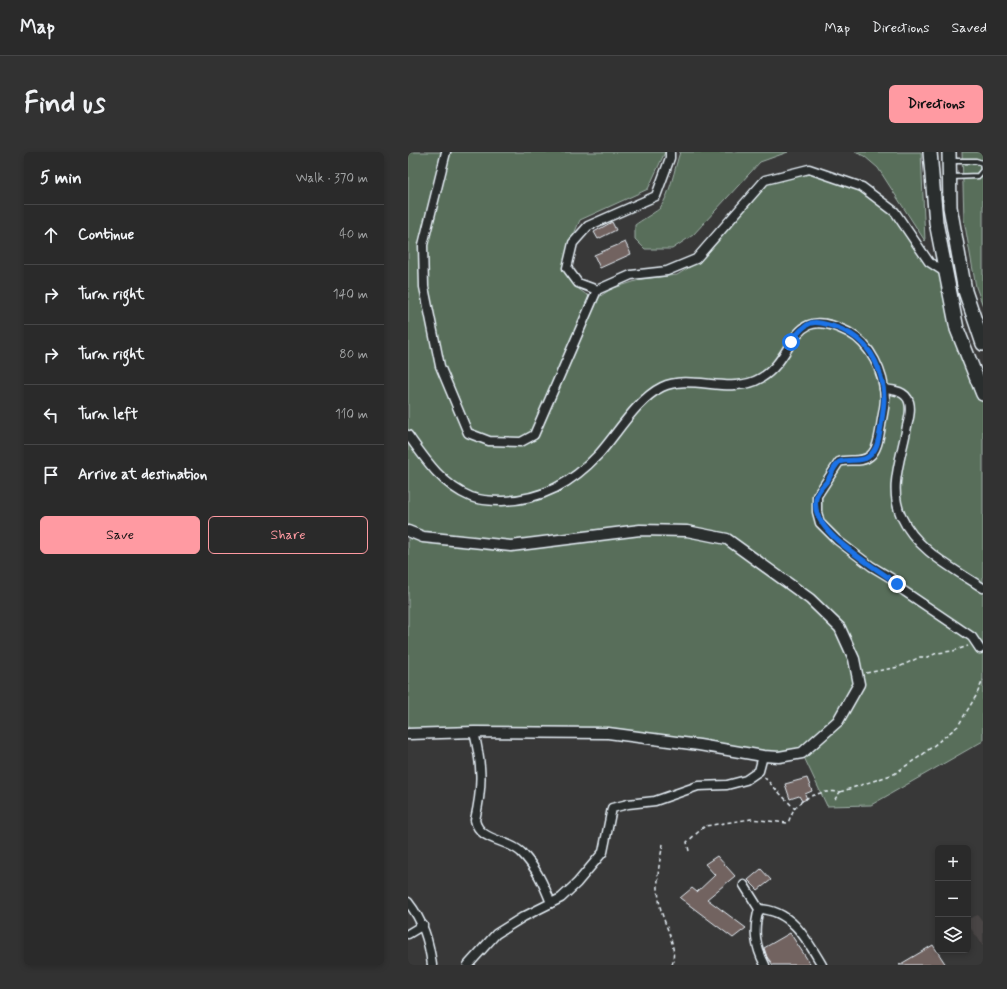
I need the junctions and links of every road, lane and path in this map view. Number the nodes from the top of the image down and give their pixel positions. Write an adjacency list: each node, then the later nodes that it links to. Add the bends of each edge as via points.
1 (446, 152): 7 (street, via 422,245 424,287 440,366 468,433 489,441 521,442 534,435)
2 (670, 152): 7 (street, via 656,196 588,226 573,243 567,268 578,283)
3 (930, 152): 6 (main road, via 936,222)
4 (949, 157): 5 (main road); 5 (lane, via 982,163 983,170 978,176)
5 (950, 177): 8 (main road, via 950,207 965,291)
6 (946, 273): 7 (street, via 929,262 895,212 884,203 862,187 809,169 765,180 696,259 667,271 631,275); 10 (main road, via 957,329)
7 (597, 290)
8 (983, 344)
9 (884, 389): 11 (street, via 874,359 864,344 855,336 831,326 812,323 796,336 777,364 759,380 722,386 679,383 662,387 646,399 599,454 575,476 553,491 513,500 477,499 461,492 429,465); 13 (street, via 903,394 910,406 895,491 902,517 913,535 930,552); 14 (street, via 884,411 874,451 865,459 842,460 836,465 816,496 818,519 856,555 972,637)
10 (983, 394)
11 (408, 435)
12 (408, 531): 19 (street, via 423,538 512,546 640,530 687,531 727,539 810,599 840,628 854,659 859,684 838,721 802,753 779,757)
13 (983, 588)
14 (980, 650): 15 (path, via 920,656 899,667)
15 (866, 673)
16 (983, 680): 21 (path, via 958,726 922,756 894,774)
17 (474, 732): 18 (street); 19 (street, via 608,733); 28 (street, via 482,779 476,825 485,835 521,851 539,875)
18 (408, 734)
19 (762, 756): 20 (street)
20 (759, 771): 23 (path); 28 (street, via 752,778 739,783 698,786 656,802 612,808 603,852 568,892)
21 (840, 792): 22 (path); 23 (path, via 827,791 817,794)
22 (835, 799)
23 (795, 808): 25 (path, via 788,823 751,819 705,826 686,842)
24 (663, 844): 34 (path, via 657,873 660,907 675,954)
25 (689, 851)
26 (744, 885): 29 (street)
27 (408, 902): 30 (street)
28 (551, 904): 33 (street, via 496,934)
29 (759, 909): 35 (street, via 755,943); 36 (street, via 779,913 794,924 803,933)
30 (423, 925): 31 (street); 32 (street, via 428,938)
31 (408, 934)
32 (432, 965)
33 (468, 965)
34 (672, 965)
35 (765, 965)
36 (822, 965)

